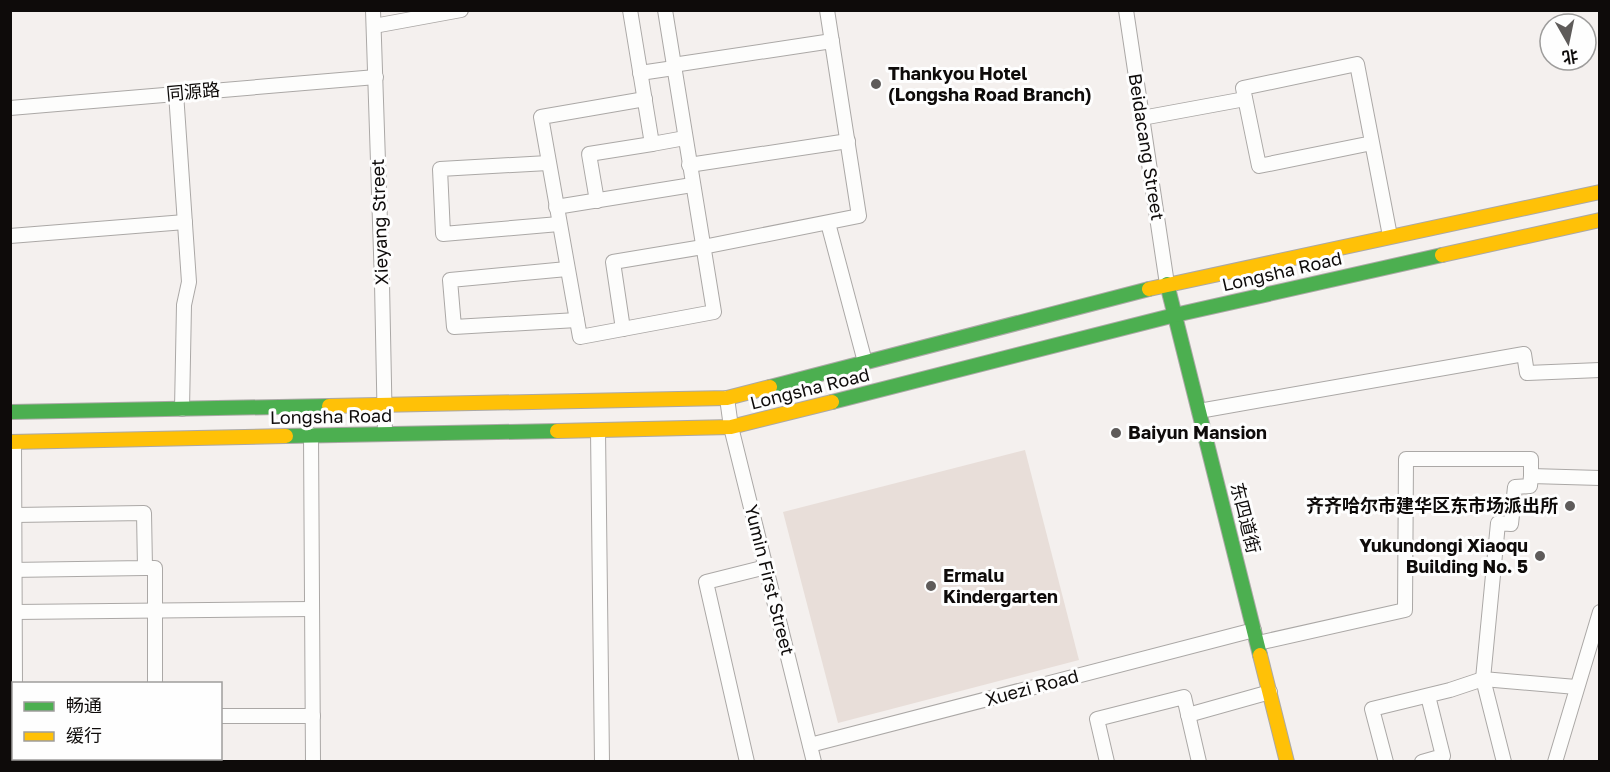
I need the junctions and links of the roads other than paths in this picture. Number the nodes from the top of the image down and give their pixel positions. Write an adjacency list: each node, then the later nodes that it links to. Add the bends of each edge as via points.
1 (373, 10): 7 (street, Xieyang Street)
2 (461, 10): 7 (street)
3 (630, 10): 10 (street)
4 (664, 10): 9 (street)
5 (827, 10): 8 (street)
6 (1126, 10): 16 (street, Beidacang Street)
7 (374, 26): 11 (street, Xieyang Street)
8 (832, 41): 9 (street); 18 (street)
9 (674, 67): 10 (street); 17 (street)
10 (640, 73): 13 (street)
11 (375, 77): 12 (street, 同源路); 42 (street, Xieyang Street)
12 (176, 93): 15 (street, 同源路); 28 (street)
13 (645, 99): 20 (street); 21 (street, via 541,117)
14 (1245, 99): 16 (street); 19 (street, via 1259,166); 19 (street, via 1243,88 1357,64)
15 (10, 108)
16 (1142, 118): 35 (street, Beidacang Street)
17 (685, 138): 20 (street); 22 (street)
18 (848, 141): 22 (street); 29 (street, via 859,216)
19 (1372, 143): 32 (street)
20 (652, 144): 25 (street, via 589,154)
21 (549, 163): 26 (street); 30 (street, via 440,169 443,234)
22 (689, 165): 23 (street)
23 (692, 185): 25 (street); 33 (street)
24 (1599, 192): 32 (main road, Longsha Road)
25 (597, 201): 26 (street)
26 (556, 207): 30 (street)
27 (1599, 220): 36 (main road, Longsha Road)
28 (185, 222): 31 (street); 43 (street, via 189,282 184,305)
29 (828, 223): 33 (street); 39 (street)
30 (559, 224): 34 (street)
31 (10, 236)
32 (1390, 236): 35 (main road, Longsha Road)
33 (703, 247): 38 (street, via 714,312); 38 (street, via 612,262)
34 (567, 269): 37 (street); 37 (street, via 450,280 454,327)
35 (1167, 284): 36 (main road, 东四道街); 39 (main road, Longsha Road)
36 (1175, 315): 44 (main road, 东四道街); 46 (main road, Longsha Road)
37 (577, 320): 38 (street, via 580,337)
38 (623, 329)
39 (865, 362): 41 (main road, Longsha Road)
40 (1599, 370): 44 (street, via 1527,373 1524,354)
41 (727, 398): 42 (main road, Longsha Road); 46 (street, Yumin First Street)
42 (385, 405): 43 (main road, Longsha Road); 48 (street, Xieyang Street)
43 (182, 409): 45 (main road, Longsha Road)
44 (1199, 411): 61 (main road, 东四道街)
45 (10, 412)
46 (731, 427): 47 (main road, Longsha Road); 54 (street, Yumin First Street)
47 (598, 431): 48 (main road, Longsha Road); 74 (street)
48 (385, 434): 49 (main road, Longsha Road)
49 (311, 435): 50 (main road, Longsha Road); 57 (street)
50 (12, 442): 53 (street)
51 (1531, 476): 52 (street); 61 (street, Xuezi Road, via 1531,459 1406,459 1406,610); 63 (street, via 1530,486 1515,487 1511,524 1498,524)
52 (1599, 478)
53 (15, 515): 55 (street, via 144,513); 56 (street)
54 (766, 567): 72 (street, Yumin First Street); 75 (street, via 706,582)
55 (145, 568): 56 (street); 58 (street, via 154,568)
56 (13, 570): 59 (street)
57 (312, 609): 58 (street); 70 (street)
58 (155, 611): 59 (street); 65 (street)
59 (15, 612): 62 (street)
60 (1599, 612): 66 (street)
61 (1256, 636): 67 (main road, 东四道街); 72 (street, Xuezi Road)
62 (13, 653): 64 (street)
63 (1484, 679): 66 (street); 68 (street); 82 (street)
64 (15, 682)
65 (155, 682)
66 (1576, 687): 83 (street)
67 (1270, 692): 69 (street); 79 (main road, 东四道街)
68 (1428, 696): 80 (street, via 1372,709); 81 (street, via 1443,756)
69 (1188, 715): 77 (street, via 1184,698 1097,718); 78 (street)
70 (313, 716): 71 (street); 73 (street)
71 (222, 717)
72 (810, 746): 76 (street, Yumin First Street)
73 (313, 762)
74 (602, 762)
75 (747, 762)
76 (814, 762)
77 (1107, 762)
78 (1199, 762)
79 (1287, 762)
80 (1386, 762)
81 (1422, 762)
82 (1504, 762)
83 (1555, 762)

